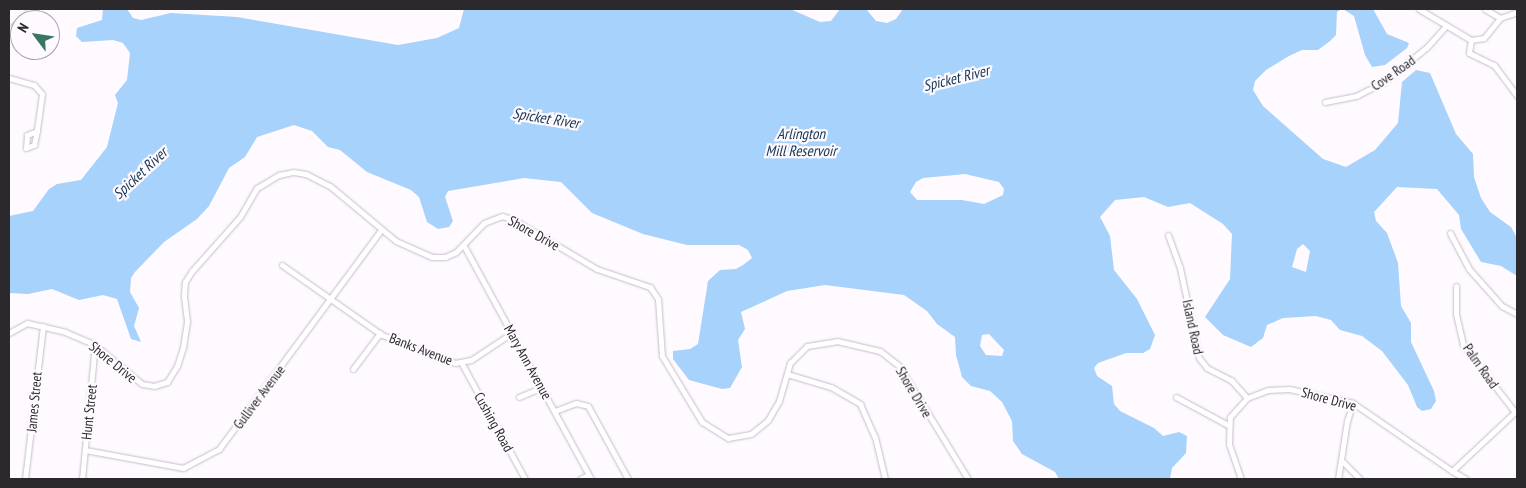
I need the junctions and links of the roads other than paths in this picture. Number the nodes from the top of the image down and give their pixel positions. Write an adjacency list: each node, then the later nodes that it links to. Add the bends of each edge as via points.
1 (1419, 9): 5 (street)
2 (1485, 9): 4 (street)
3 (1517, 12): 4 (street)
4 (1500, 18): 6 (street, via 1489,35 1477,42)
5 (1446, 26): 6 (street); 9 (street, Cove Road, via 1427,48 1384,82 1356,96)
6 (1471, 40): 8 (street, via 1469,53 1494,65)
7 (9, 78): 10 (street, via 34,85 42,94)
8 (1517, 96)
9 (1328, 102)
10 (37, 131)
11 (381, 230): 14 (street, Shore Drive, via 413,251 432,257 445,257); 17 (street, Gulliver Avenue); 23 (street, Shore Drive, via 346,198 318,180 293,172 280,175 257,188 240,217 185,282 186,334 180,360 167,382 154,386 142,384)
12 (1450, 233): 18 (street, via 1469,269 1502,306)
13 (1168, 236): 30 (street, Island Road, via 1180,268 1199,358 1207,368 1231,380)
14 (464, 246): 20 (street, Mary Ann Avenue); 26 (street, Shore Drive, via 489,219 508,217 596,269 650,287 658,299 662,356 697,415 724,437 740,438 763,425 776,408)
15 (282, 265): 17 (street, Banks Avenue)
16 (1456, 286): 33 (street, Palm Road, via 1456,314 1463,345)
17 (332, 301): 22 (street, Banks Avenue); 35 (street, Gulliver Avenue, via 224,443 212,453 183,468)
18 (1517, 314)
19 (43, 326): 21 (street, Shore Drive, via 20,324); 23 (street, Shore Drive); 39 (street, James Street)
20 (512, 332): 24 (street, Banks Avenue); 27 (street, Mary Ann Avenue)
21 (9, 333)
22 (380, 333): 24 (street, Banks Avenue); 25 (street)
23 (96, 345): 35 (street, Hunt Street)
24 (462, 364): 41 (street, Cushing Road)
25 (353, 369)
26 (787, 374): 44 (street, via 831,387 860,404 875,437); 45 (street, Shore Drive, via 798,352 820,342 856,344 888,355 899,366)
27 (542, 387): 28 (street); 32 (street, Mary Ann Avenue)
28 (519, 397)
29 (1176, 397): 34 (street)
30 (1247, 398): 31 (street, Shore Drive, via 1268,390 1289,389); 34 (street, Shore Drive, via 1230,417)
31 (1354, 403): 36 (street, via 1346,421); 37 (street, Shore Drive)
32 (555, 411): 38 (street, Mary Ann Avenue); 43 (street, via 576,403 590,409)
33 (1516, 411): 37 (street)
34 (1228, 425): 46 (street, via 1229,444)
35 (85, 450): 40 (street, Hunt Street)
36 (1342, 461): 47 (street); 48 (street)
37 (1452, 471): 49 (street, Shore Drive)
38 (590, 477): 42 (street)
39 (26, 479)
40 (82, 479)
41 (525, 479)
42 (580, 479)
43 (628, 479)
44 (885, 479)
45 (968, 479)
46 (1241, 479)
47 (1338, 479)
48 (1360, 479)
49 (1466, 479)

